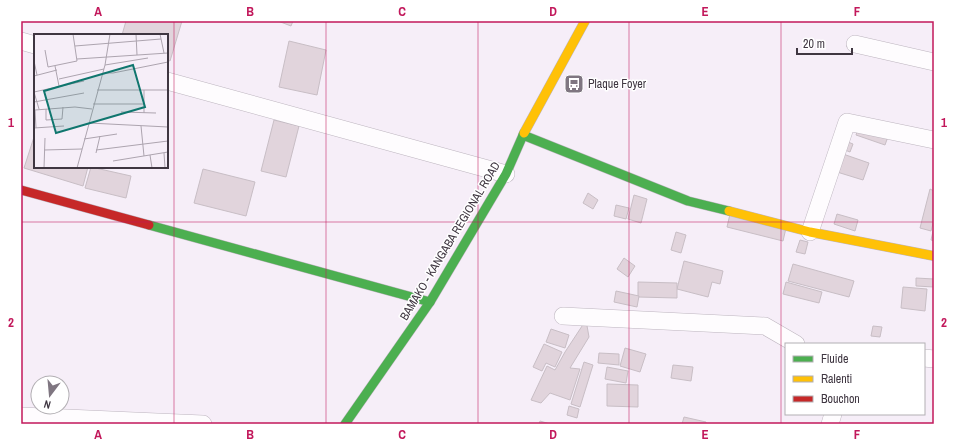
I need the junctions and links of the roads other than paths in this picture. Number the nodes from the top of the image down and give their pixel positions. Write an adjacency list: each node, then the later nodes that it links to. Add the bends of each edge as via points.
1 (584, 21): 7 (street, BAMAKO - KANGABA REGIONAL ROAD)
2 (21, 41): 4 (street)
3 (855, 44): 5 (street)
4 (34, 45)
5 (934, 62)
6 (168, 81): 9 (street)
7 (523, 135): 9 (street, BAMAKO - KANGABA REGIONAL ROAD); 11 (street, via 688,201)
8 (934, 140): 11 (street, via 848,122)
9 (506, 174): 13 (street, BAMAKO - KANGABA REGIONAL ROAD)
10 (21, 190): 13 (street)
11 (810, 232): 12 (street)
12 (934, 256)
13 (430, 302): 18 (street, BAMAKO - KANGABA REGIONAL ROAD)
14 (563, 316): 15 (street, via 765,326)
15 (794, 343)
16 (21, 416): 17 (street)
17 (203, 424)
18 (345, 424)

